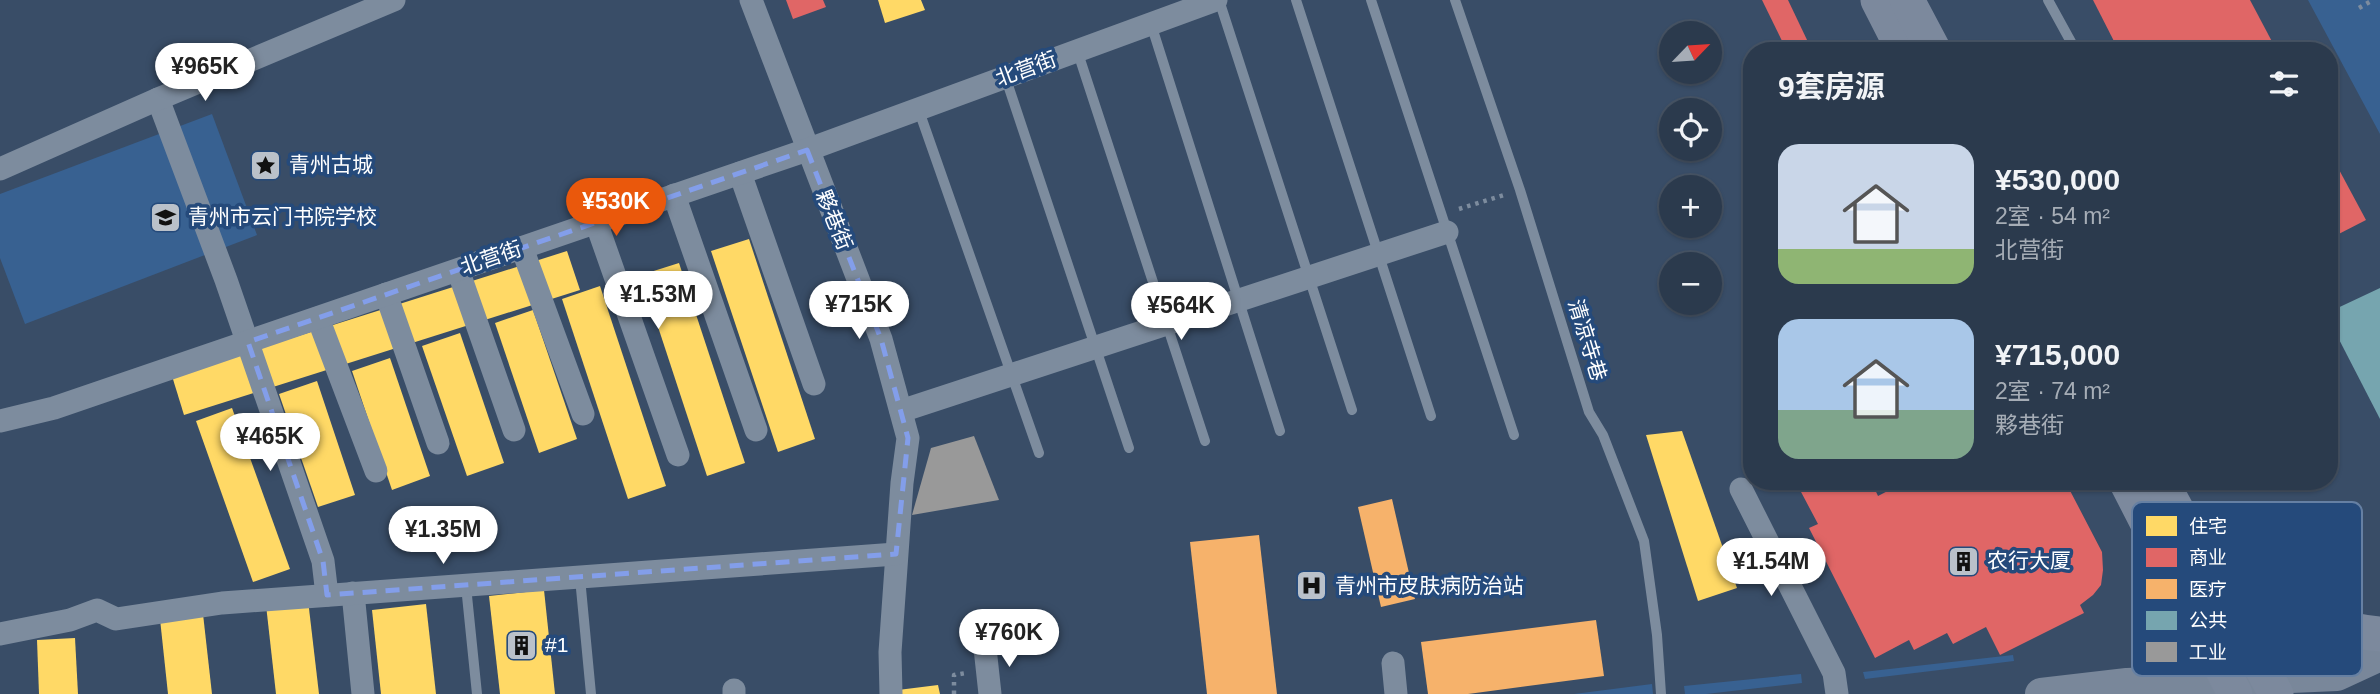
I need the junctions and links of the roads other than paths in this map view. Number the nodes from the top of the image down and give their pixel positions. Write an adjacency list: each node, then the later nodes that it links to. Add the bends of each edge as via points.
1 (394, 0): 16 (street)
2 (751, 0): 18 (street, 夥巷街)
3 (1217, 0): 10 (street, 北营街); 27 (lane)
4 (1296, 0): 25 (lane)
5 (1371, 0): 23 (lane)
6 (1455, 0): 73 (lane, 清凉寺巷, via 1589,412 1603,435 1644,541)
7 (1878, 0): 11 (main road)
8 (1907, 0): 12 (main road)
9 (2048, 0): 13 (lane)
10 (1151, 24): 14 (street, 北营街); 29 (lane)
11 (1899, 42)
12 (1929, 42)
13 (2071, 42)
14 (1077, 50): 15 (street, 北营街); 31 (lane)
15 (1005, 76): 17 (street, 北营街); 33 (lane)
16 (158, 99): 19 (street); 32 (street)
17 (918, 108): 18 (street, 北营街); 34 (lane)
18 (807, 150): 20 (street, 北营街); 37 (street, 夥巷街, via 881,338)
19 (0, 169)
20 (740, 173): 21 (street, 北营街); 35 (street)
21 (674, 195): 22 (street, 北营街); 42 (street)
22 (596, 222): 24 (street, 北营街); 49 (street)
23 (1447, 232): 25 (street); 44 (lane)
24 (522, 248): 26 (street, 北营街); 38 (street)
25 (1379, 254): 27 (street); 39 (lane)
26 (458, 270): 28 (street, 北营街); 41 (street)
27 (1308, 277): 29 (street); 36 (lane)
28 (386, 295): 30 (street, 北营街); 46 (street)
29 (1240, 300): 31 (street); 43 (lane)
30 (318, 318): 32 (street, 北营街); 50 (street)
31 (1167, 324): 33 (street); 45 (lane)
32 (248, 342): 40 (street, 北营街, via 54,408); 56 (street, via 323,562)
33 (1095, 347): 34 (street); 47 (lane)
34 (1012, 375): 37 (street); 48 (lane)
35 (814, 384)
36 (1352, 410)
37 (901, 411): 52 (street, 夥巷街, via 908,438)
38 (583, 414)
39 (1431, 415)
40 (0, 421)
41 (514, 430)
42 (756, 430)
43 (1280, 431)
44 (1514, 435)
45 (1205, 441)
46 (438, 443)
47 (1129, 448)
48 (1039, 453)
49 (678, 455)
50 (376, 471)
51 (1741, 489): 74 (street, via 1833,673)
52 (897, 555): 53 (street); 70 (street, 夥巷街)
53 (580, 578): 54 (street); 69 (lane)
54 (466, 586): 55 (street); 68 (lane)
55 (353, 593): 56 (street); 67 (street)
56 (327, 595): 58 (street, via 222,603 116,619 97,610)
57 (2362, 631): 59 (main road)
58 (0, 634)
59 (2380, 634)
60 (985, 648): 71 (street)
61 (2380, 655): 63 (main road)
62 (1393, 663): 72 (street)
63 (2362, 663)
64 (2331, 676): 65 (main road)
65 (2272, 686): 66 (main road)
66 (2231, 687): 75 (main road, via 2127,684)
67 (363, 694)
68 (477, 694)
69 (591, 694)
70 (891, 694)
71 (990, 694)
72 (1396, 694)
73 (1661, 694)
74 (1837, 694)
75 (2041, 694)

